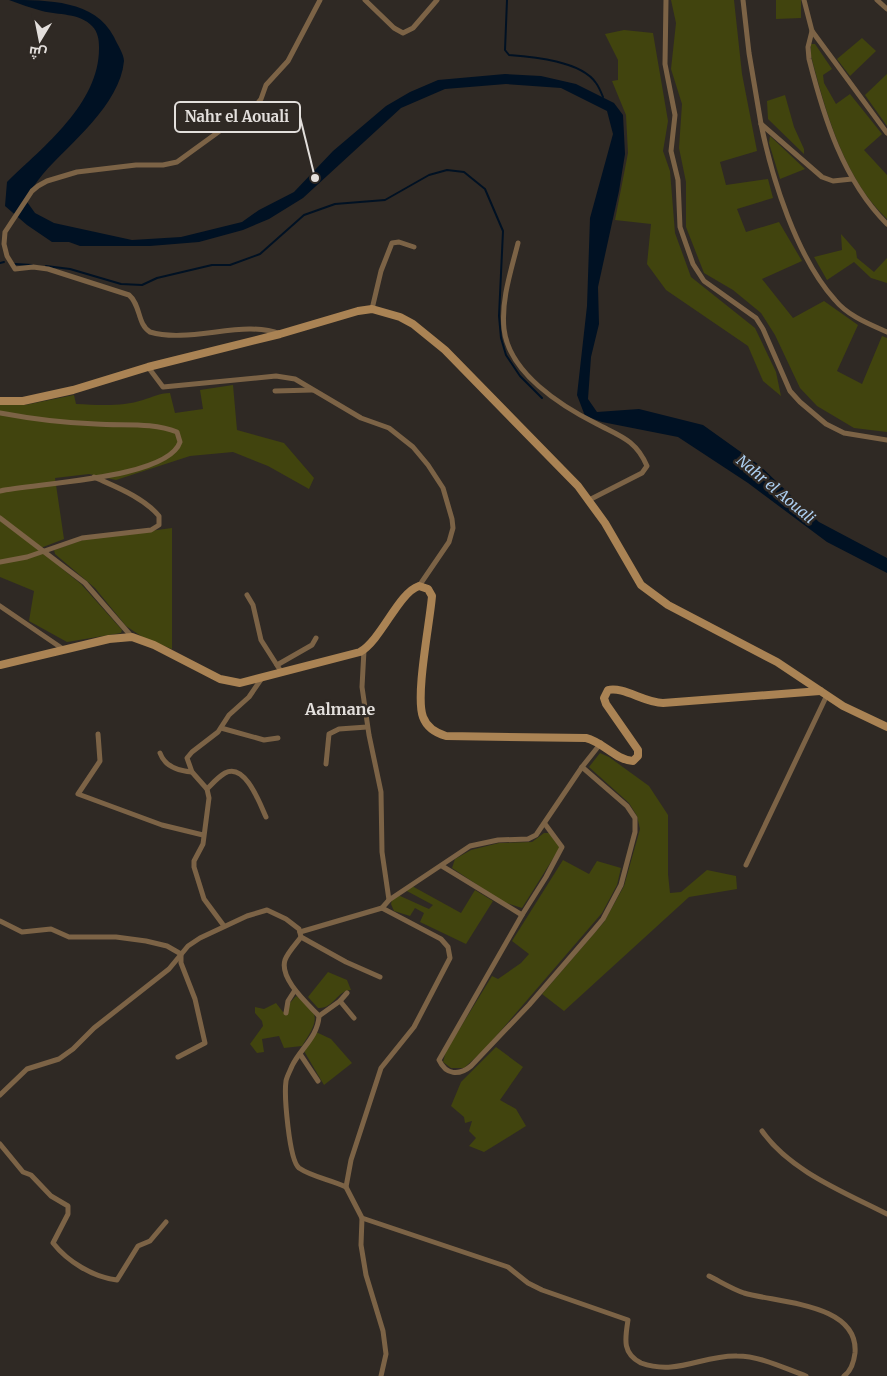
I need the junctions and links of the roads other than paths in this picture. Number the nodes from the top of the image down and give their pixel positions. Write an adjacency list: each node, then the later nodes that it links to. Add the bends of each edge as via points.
1 (320, 0): 18 (street, via 288,61 266,86 259,102 182,159 163,165 77,172 47,181 32,192 5,232 4,244 9,263 15,269 48,269 129,295 137,305 144,327 150,332 182,335 263,329)
2 (365, 0): 3 (street, via 394,28 403,32 418,23)
3 (437, 0)
4 (666, 0): 24 (street, via 665,64 675,115 671,151 678,180 680,227 693,264 704,281 756,318 790,390 800,402 826,424 844,433)
5 (743, 0): 10 (street)
6 (804, 0): 9 (street)
7 (877, 0): 8 (street)
8 (887, 9)
9 (812, 31): 11 (street); 12 (street, via 808,52 814,76)
10 (761, 124): 12 (street, via 822,177 833,181); 17 (street, via 779,193 818,276 842,307)
11 (887, 133)
12 (852, 180): 13 (street)
13 (887, 224)
14 (518, 243): 27 (street, via 504,314 506,338 514,355 555,401 634,443 647,466 642,473)
15 (414, 247): 16 (street, via 395,241 390,246)
16 (372, 310): 18 (street); 27 (street, via 413,324 445,350)
17 (887, 332)
18 (280, 334): 19 (street)
19 (148, 367): 20 (street, via 163,387 276,376 295,379); 22 (street, via 37,399)
20 (314, 390): 21 (street); 31 (street, via 361,418 395,432 428,465 443,488 452,519 452,533)
21 (275, 391)
22 (0, 401)
23 (0, 413): 25 (street, via 56,422 148,426 179,434 177,449 154,464)
24 (887, 440)
25 (94, 477): 26 (street); 29 (street, via 151,508 159,516 159,525 151,530 82,538)
26 (0, 491)
27 (589, 500): 42 (street, via 641,585 668,604 777,662)
28 (0, 518): 29 (street)
29 (44, 550): 30 (street); 34 (street, via 94,591)
30 (0, 562)
31 (419, 586): 37 (street, via 410,591); 48 (street, via 428,589 432,596 421,700 422,716 430,728 451,736 582,737)
32 (247, 595): 39 (street, via 253,605 261,640)
33 (0, 606): 36 (street)
34 (132, 637): 36 (street); 41 (street, via 226,681 240,683)
35 (316, 638): 39 (street, via 312,645)
36 (63, 649): 38 (street)
37 (364, 650): 40 (street); 43 (street, via 361,680)
38 (0, 665)
39 (277, 665): 40 (street)
40 (282, 674): 41 (street)
41 (262, 678): 45 (street)
42 (824, 693): 44 (street); 48 (street, via 663,703 611,689 606,692 604,701 637,747 638,756 633,761 626,760); 57 (street)
43 (367, 726): 50 (street, via 329,734); 59 (street, via 382,792 382,852)
44 (887, 727)
45 (221, 728): 47 (street, via 264,740); 52 (street, via 189,755 187,762)
46 (98, 734): 56 (street, via 100,761 78,794 162,825)
47 (278, 738)
48 (602, 743): 51 (street)
49 (160, 753): 52 (street, via 167,764)
50 (326, 764)
51 (582, 767): 55 (street); 61 (street, via 627,806 635,818 634,838 621,885 598,925 529,1005 471,1066 463,1073 452,1073 439,1060)
52 (192, 772): 53 (street)
53 (207, 789): 54 (street, via 224,774 236,772 246,779); 56 (street, via 209,804)
54 (266, 817)
55 (545, 824): 58 (street, via 533,838 476,844); 61 (street, via 562,847)
56 (203, 835): 63 (street, via 194,867 204,899)
57 (746, 865)
58 (442, 866): 59 (street); 61 (street)
59 (389, 900): 60 (street)
60 (382, 908): 64 (street); 79 (street, via 441,939 448,947 450,958 414,1028 381,1068 351,1160)
61 (522, 915)
62 (0, 921): 65 (street, via 22,932 51,929 69,937 141,940 167,946)
63 (224, 926): 64 (street, via 269,910 286,919); 65 (street, via 196,940)
64 (300, 934): 66 (street, via 346,962); 67 (street, via 284,966)
65 (181, 954): 74 (street, via 205,1043); 76 (street, via 169,969 94,1028 73,1050 59,1059 27,1069)
66 (380, 977)
67 (295, 990): 70 (street, via 288,1001); 71 (street)
68 (347, 993): 69 (street)
69 (340, 1001): 71 (street); 72 (street)
70 (286, 1013)
71 (319, 1016): 73 (street, via 318,1024)
72 (354, 1018)
73 (300, 1054): 75 (street); 79 (street, via 286,1081 294,1162 301,1169)
74 (178, 1057)
75 (318, 1081)
76 (0, 1095)
77 (762, 1131): 80 (street, via 792,1161)
78 (0, 1144): 82 (street, via 22,1172 31,1175 50,1196 68,1206 68,1214 53,1243 74,1262 103,1278 117,1280 138,1246 150,1241)
79 (346, 1187): 81 (street)
80 (887, 1214)
81 (362, 1218): 84 (street, via 366,1275 385,1343); 85 (street, via 508,1267 528,1284 628,1320 627,1351 634,1359 654,1369 674,1371 738,1356 764,1361)
82 (166, 1222)
83 (710, 1276): 86 (street, via 744,1292 801,1305 839,1318 854,1336 855,1346 849,1373)
84 (381, 1376)
85 (806, 1376)
86 (844, 1376)

